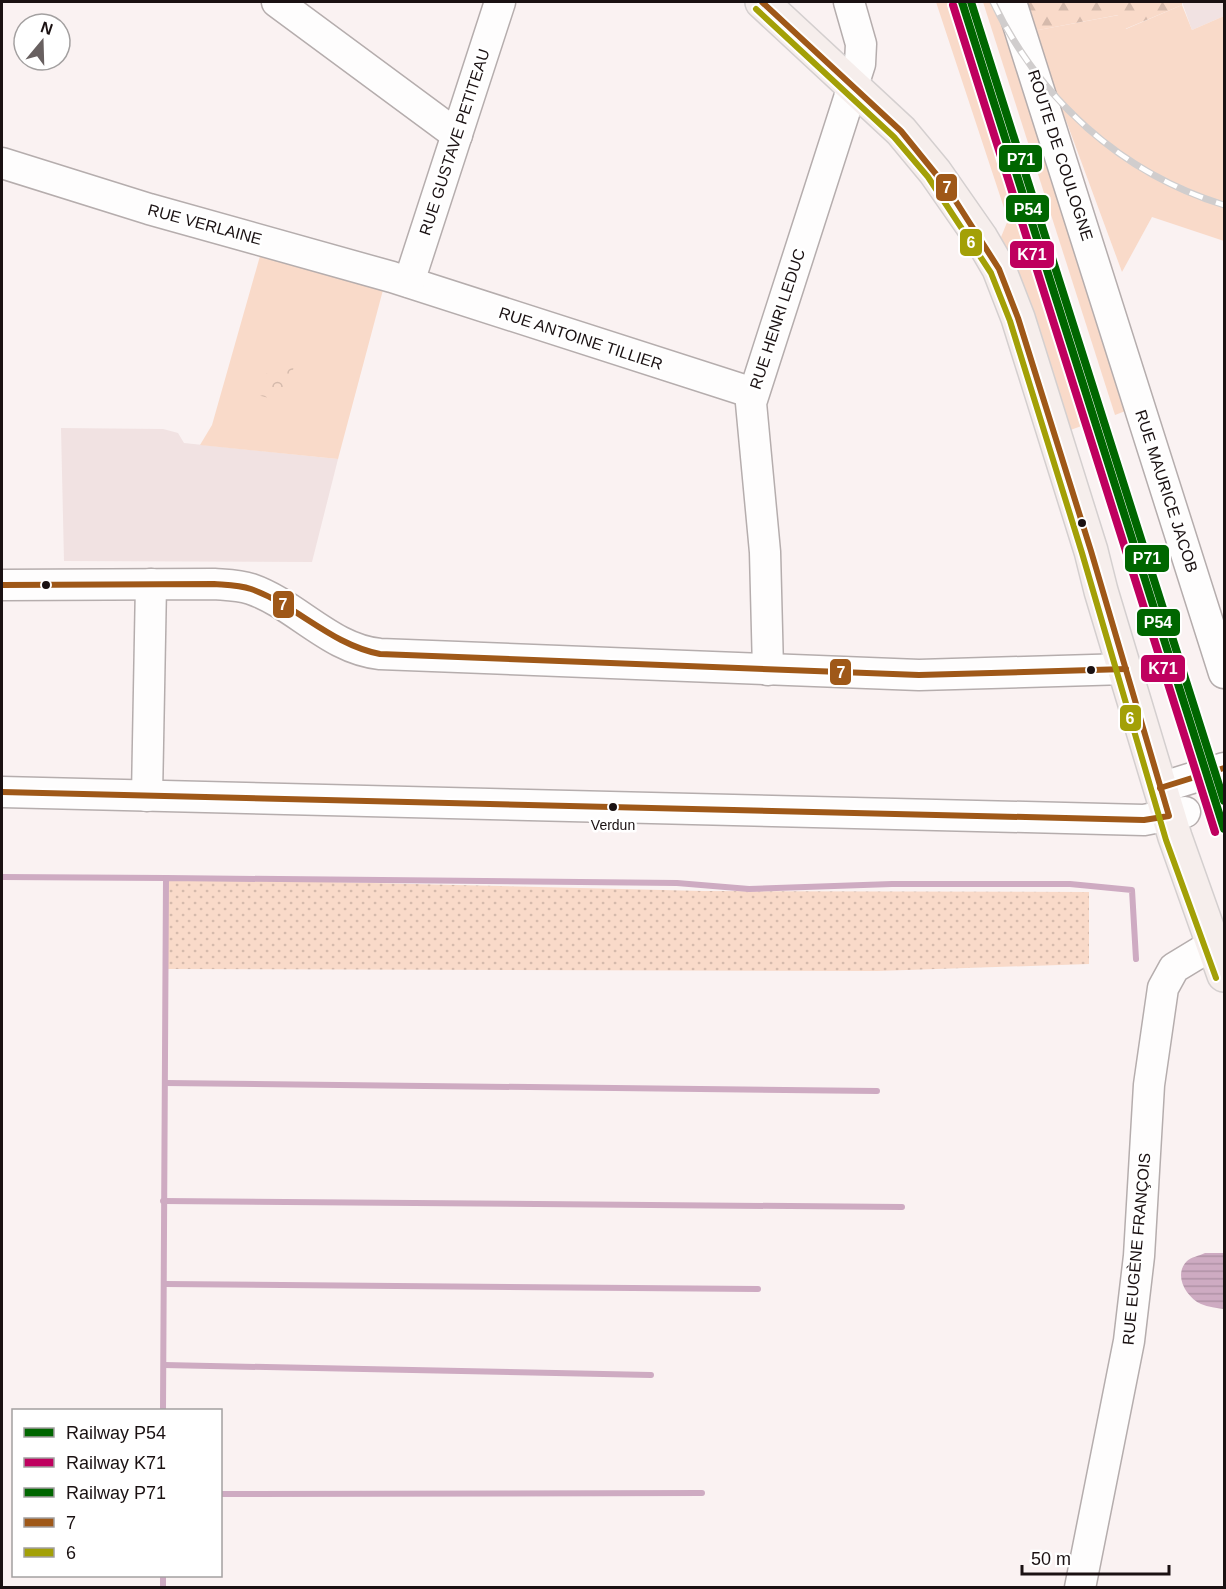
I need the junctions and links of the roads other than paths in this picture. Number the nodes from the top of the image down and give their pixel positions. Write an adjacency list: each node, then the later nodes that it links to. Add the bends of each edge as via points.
1 (277, 2): 7 (street)
2 (500, 2): 7 (street, RUE GUSTAVE PETITEAU)
3 (762, 2): 6 (main road)
4 (849, 2): 6 (street, RUE HENRI LEDUC, via 861,44)
5 (1011, 2): 10 (street, ROUTE DE COULOGNE)
6 (854, 85): 11 (street, RUE HENRI LEDUC); 12 (main road, via 936,172 999,269)
7 (457, 135): 9 (street, RUE GUSTAVE PETITEAU)
8 (2, 163): 9 (street, RUE VERLAINE)
9 (409, 282): 11 (street, RUE ANTOINE TILLIER)
10 (1110, 309): 17 (street, RUE MAURICE JACOB)
11 (753, 393): 16 (street, RUE HENRI LEDUC, via 751,413 765,552)
12 (1091, 551): 15 (main road); 22 (main road, via 1128,620)
13 (152, 584): 14 (street); 16 (street, via 232,585 253,590 345,644 369,653); 21 (street)
14 (2, 585)
15 (1126, 669): 16 (street, via 939,675); 22 (main road)
16 (768, 670)
17 (1224, 673)
18 (1224, 768): 22 (street)
19 (1224, 785): 22 (street)
20 (2, 792): 21 (street)
21 (147, 796): 22 (street, via 1132,819)
22 (1173, 800): 23 (main road, via 1219,910)
23 (1222, 951): 24 (street, RUE EUGÈNE FRANÇOIS, via 1174,968 1163,988 1149,1085 1139,1256 1129,1341)
24 (1080, 1587)

